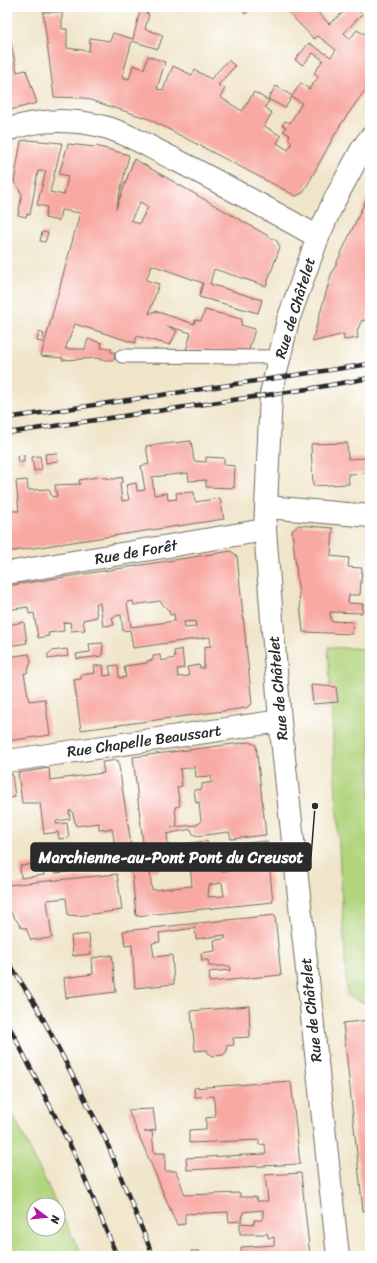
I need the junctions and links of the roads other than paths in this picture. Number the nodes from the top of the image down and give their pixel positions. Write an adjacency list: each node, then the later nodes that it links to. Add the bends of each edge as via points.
1 (7, 130): 3 (main road, via 47,121 108,128 246,196)
2 (370, 138): 3 (main road, Rue de Châtelet, via 333,203)
3 (318, 237): 5 (main road, Rue de Châtelet, via 288,320)
4 (122, 356): 5 (lane)
5 (280, 357): 6 (main road, Rue de Châtelet, via 271,394)
6 (267, 507): 7 (main road); 8 (main road, Rue de Châtelet)
7 (370, 516)
8 (265, 530): 9 (main road, Rue de Forêt); 10 (main road, Rue de Châtelet)
9 (7, 573)
10 (280, 721): 11 (main road, Rue Chapelle Beaussart); 12 (main road, Rue de Châtelet)
11 (7, 761)
12 (338, 1256)

